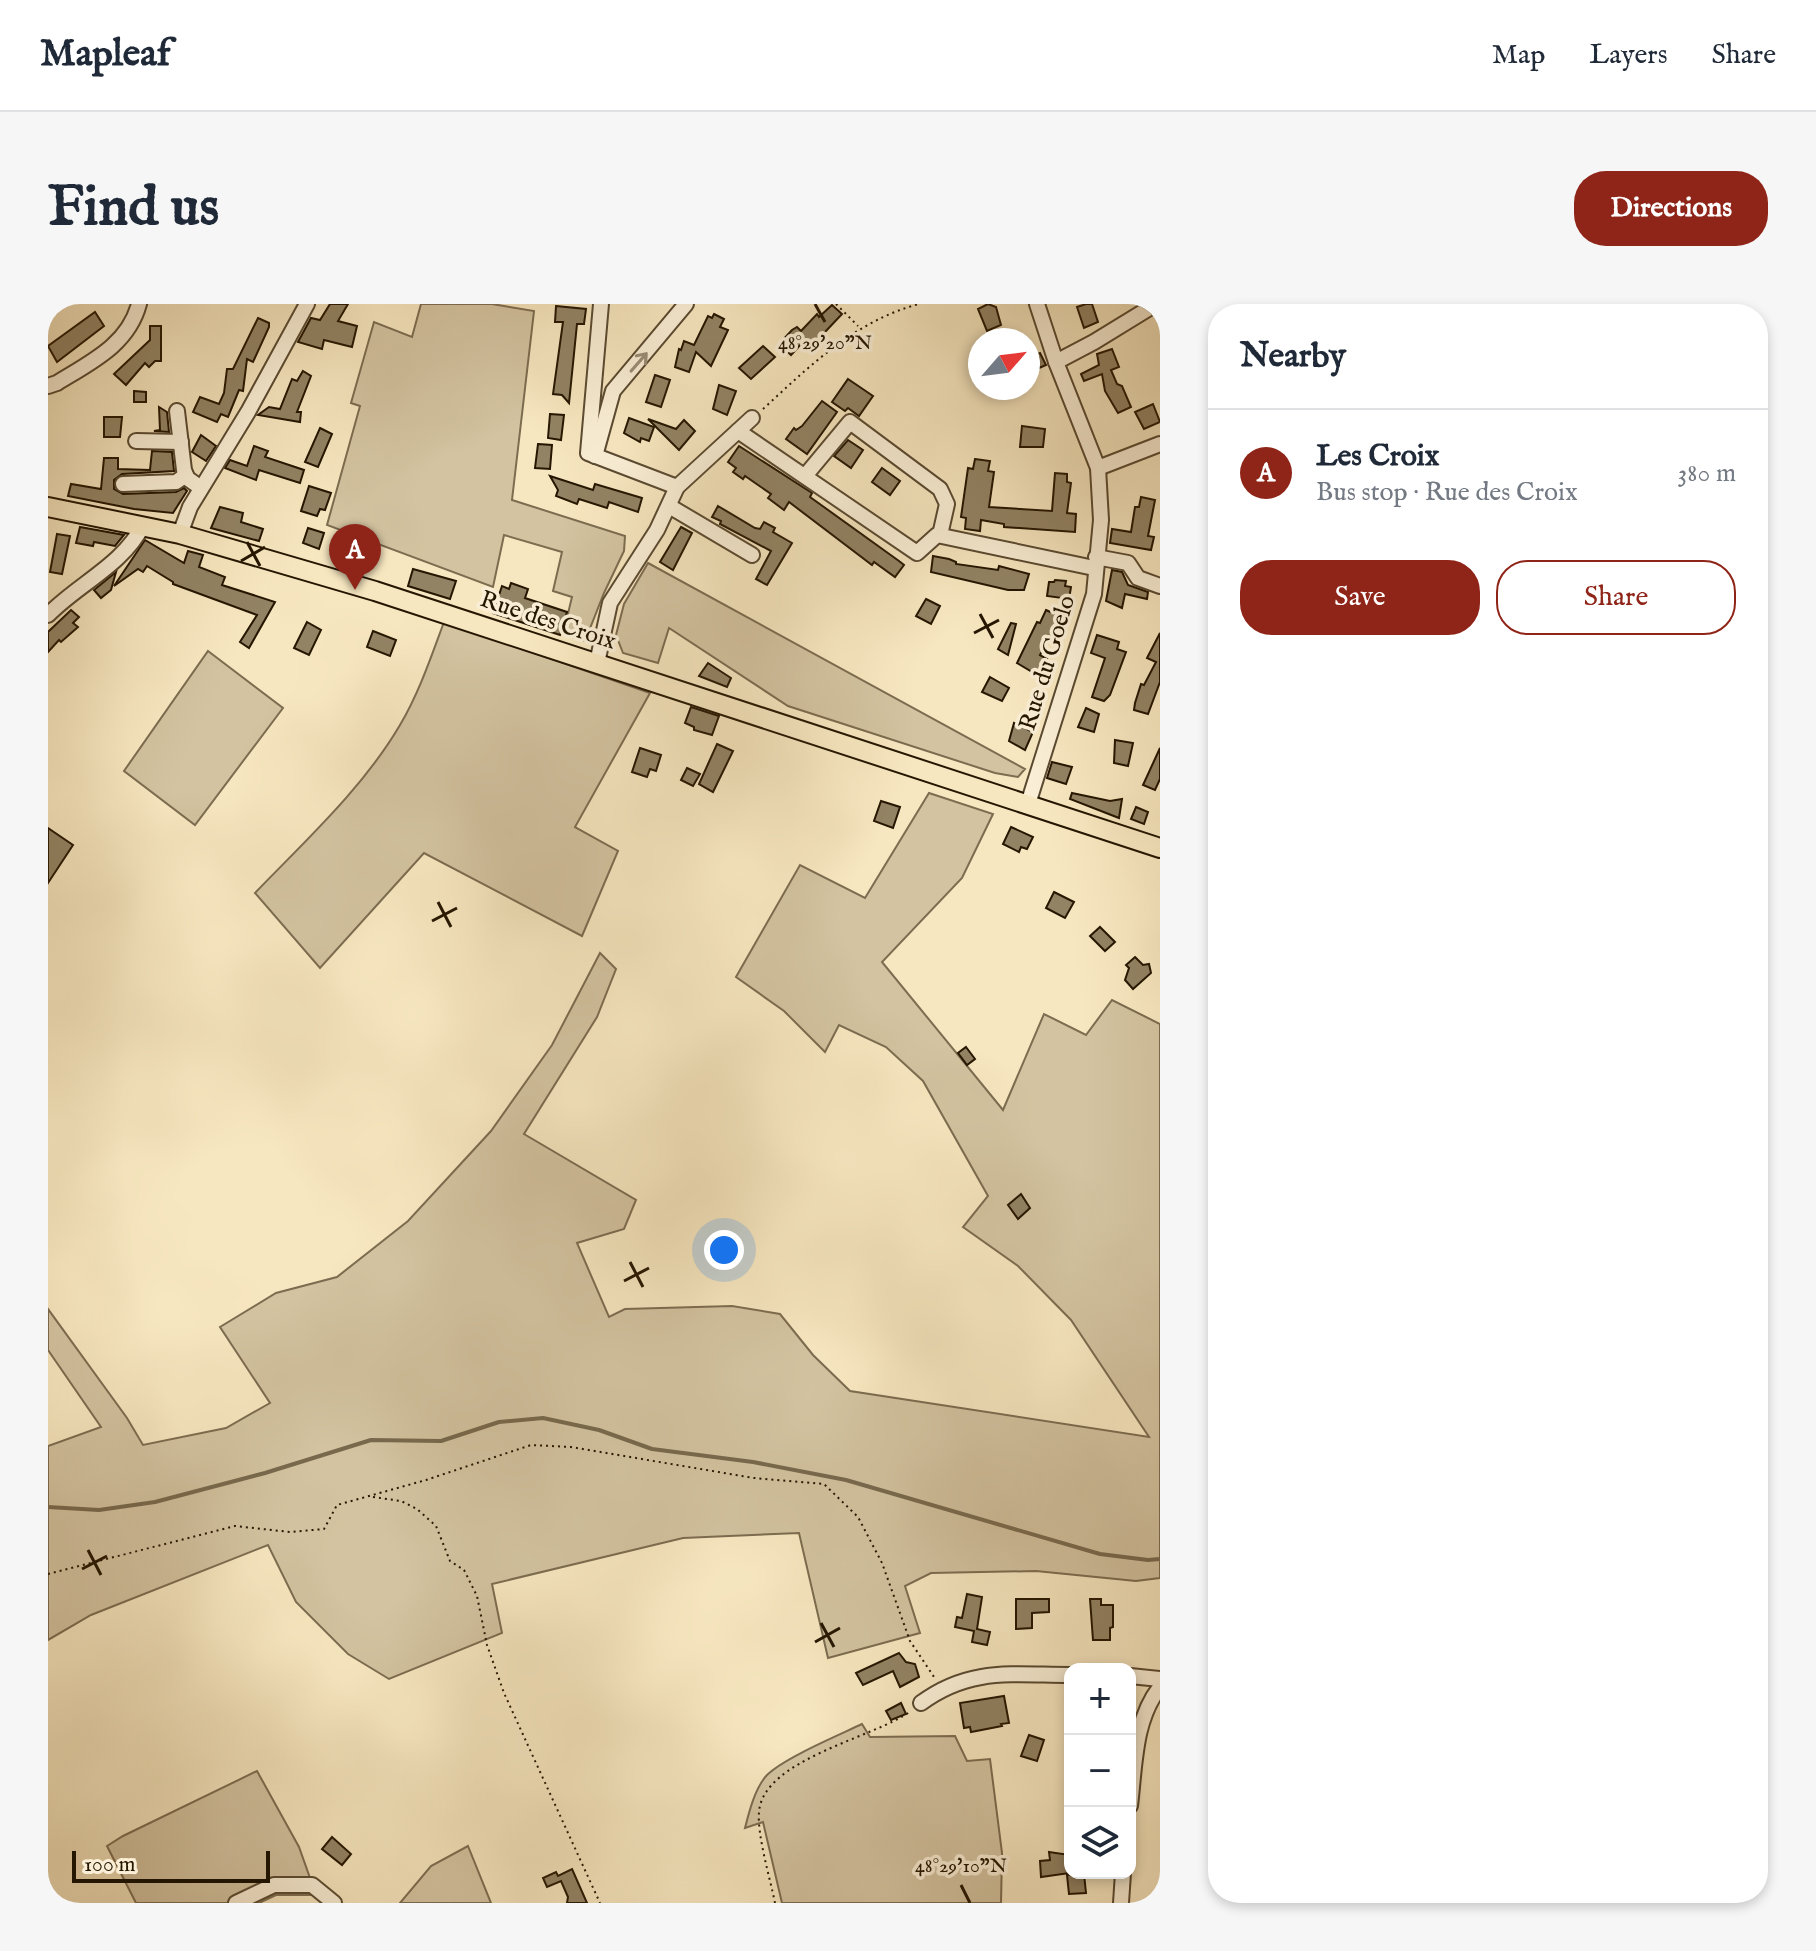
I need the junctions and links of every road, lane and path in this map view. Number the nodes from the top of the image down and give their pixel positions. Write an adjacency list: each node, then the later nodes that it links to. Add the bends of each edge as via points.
1 (139, 304): 11 (street, via 115,344)
2 (307, 304): 26 (street)
3 (601, 304): 12 (street)
4 (686, 304): 13 (street, one-way to 4)
5 (836, 304): 9 (path)
6 (919, 304): 9 (path)
7 (1037, 304): 10 (street, Rue du Goelo)
8 (1156, 304): 10 (street)
9 (859, 328): 15 (path)
10 (1056, 362): 21 (street, Rue du Goelo)
11 (48, 386)
12 (594, 387): 13 (street); 20 (street)
13 (613, 391): 20 (street)
14 (177, 411): 18 (street)
15 (752, 418): 16 (street)
16 (738, 431): 23 (street); 25 (street)
17 (136, 441): 18 (street)
18 (181, 442): 22 (street)
19 (1160, 444): 21 (street)
20 (591, 455): 25 (street)
21 (1098, 468): 33 (street, Rue du Goelo, via 1101,520)
22 (186, 475): 24 (street, via 176,482); 26 (street)
23 (805, 476): 31 (street, via 917,553); 31 (street, via 850,422 940,489 947,504)
24 (123, 484)
25 (677, 487): 27 (street)
26 (201, 488): 30 (street)
27 (669, 506): 32 (street); 36 (street, via 610,603)
28 (48, 507): 29 (main road, Rue des Croix)
29 (143, 525): 30 (main road, Rue des Croix); 35 (street, via 136,540 109,566)
30 (180, 534): 36 (main road, Rue des Croix)
31 (940, 535): 33 (street)
32 (752, 555)
33 (1095, 562): 34 (street, via 1128,563 1138,578); 37 (street, Rue du Goelo, via 1094,594)
34 (1160, 586)
35 (48, 615)
36 (597, 663): 37 (main road, Rue des Croix)
37 (1028, 804): 38 (main road, Rue des Croix)
38 (1160, 848)
39 (368, 1496): 40 (path, via 337,1505 324,1529 290,1532 235,1526); 45 (path, via 531,1445 824,1484 858,1517 882,1563 910,1641); 51 (path, via 417,1509 436,1526 450,1561 464,1570 477,1596 504,1693)
40 (48, 1574)
41 (1064, 1675): 45 (street, via 983,1675)
42 (1136, 1677): 43 (street)
43 (1160, 1679)
44 (1160, 1687): 47 (street, via 1140,1724)
45 (941, 1688): 46 (street)
46 (921, 1703): 52 (path, via 771,1784 758,1815)
47 (1136, 1757)
48 (1123, 1879): 53 (street)
49 (236, 1903): 50 (street, via 274,1885 312,1885)
50 (334, 1903)
51 (600, 1903)
52 (775, 1903)
53 (1121, 1903)

